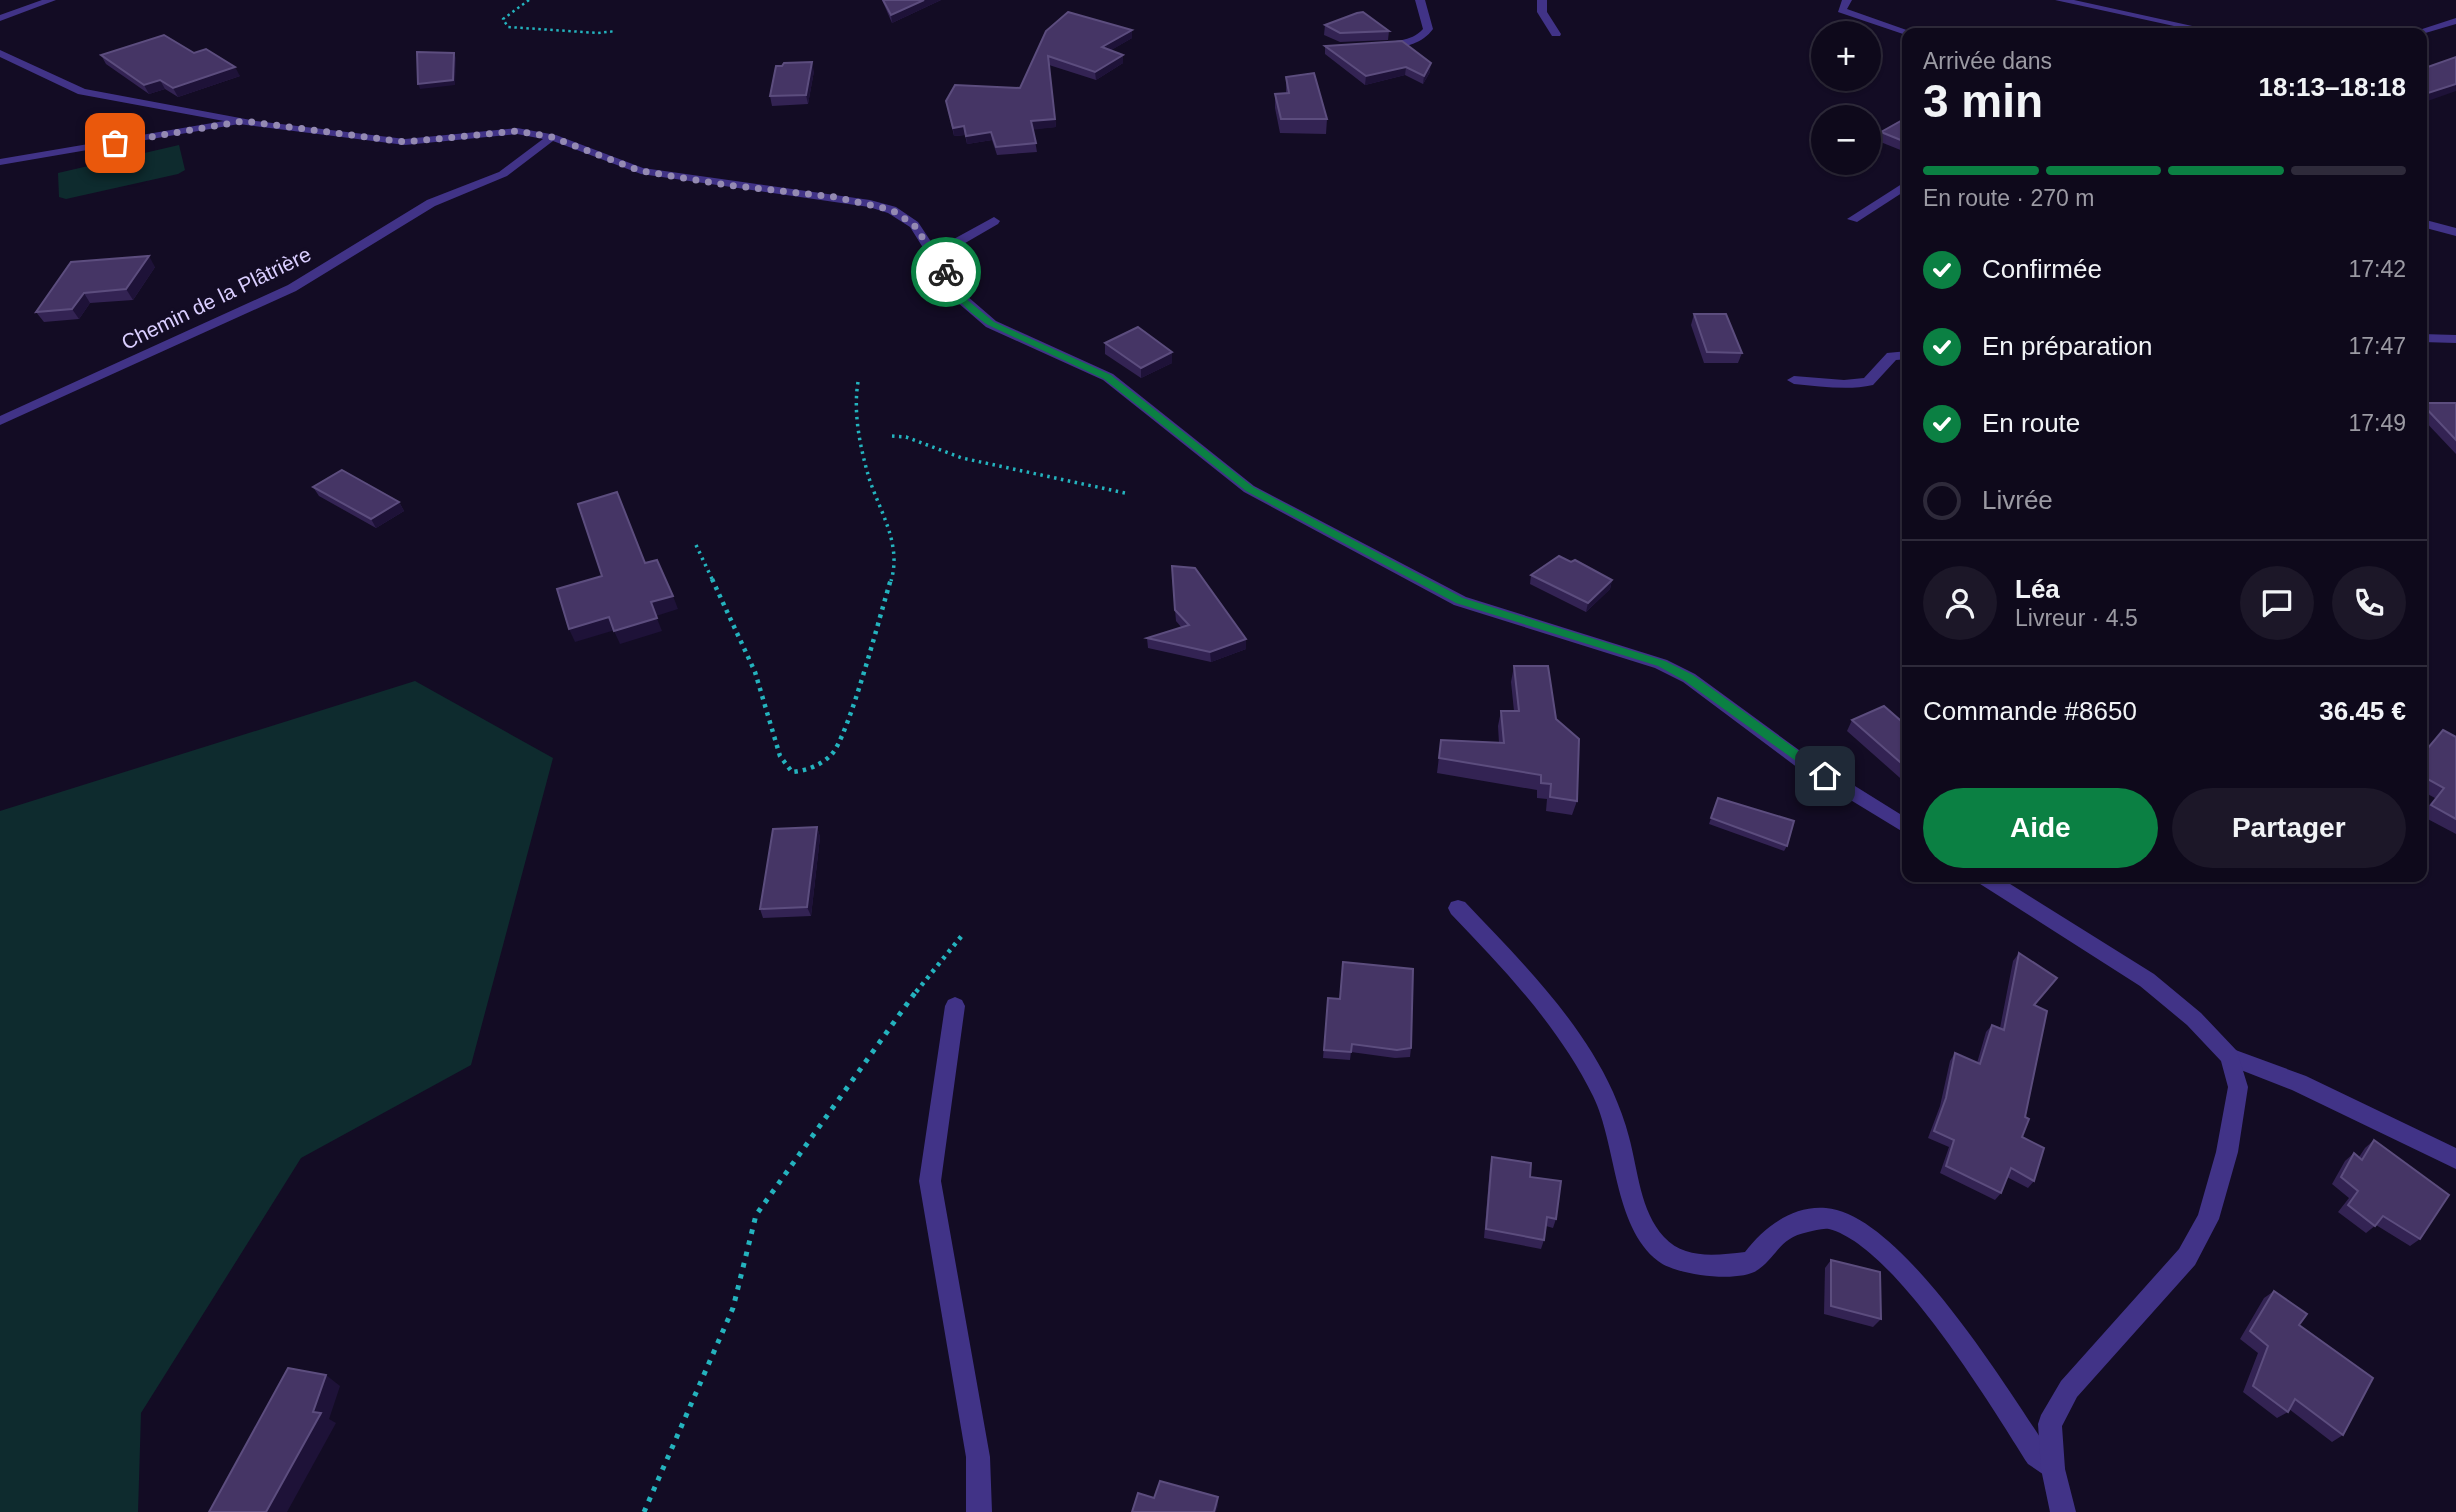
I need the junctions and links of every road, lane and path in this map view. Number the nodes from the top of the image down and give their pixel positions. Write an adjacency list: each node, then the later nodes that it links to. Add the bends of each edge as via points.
1 (51, 0): 7 (street)
2 (529, 0): 12 (path, via 506,14 503,19 508,27)
3 (1420, 0): 14 (street, via 1428,29 1423,37)
4 (1542, 0): 13 (street, via 1542,12)
5 (1847, 0): 10 (street, via 1841,10)
6 (2060, 0): 9 (street)
7 (0, 18)
8 (2456, 22): 11 (street)
9 (2195, 28)
10 (1902, 30)
11 (2427, 30)
12 (616, 31)
13 (1556, 34)
14 (1372, 45)
15 (0, 53): 16 (street, via 82,92)
16 (244, 121): 17 (street, via 405,142 517,131); 18 (street)
17 (552, 137): 24 (street, via 641,171 835,197 892,210 914,225); 30 (street, Chemin de la Plâtrière, via 503,174 431,203 292,288)
18 (0, 162)
19 (1902, 187): 20 (street)
20 (1853, 219)
21 (994, 220): 24 (street, via 956,243)
22 (2427, 224): 23 (street)
23 (2456, 232)
24 (932, 250): 34 (street, via 975,313 1108,377 1249,489 1460,601 1661,664 1689,678 1804,763)
25 (2427, 338): 26 (street)
26 (2456, 339)
27 (1902, 355): 28 (street, via 1892,356 1868,382)
28 (1794, 380)
29 (858, 382): 33 (path, via 854,406 869,477 893,540 893,574 846,724 832,754 806,771 792,772 780,756 755,672)
30 (0, 421)
31 (892, 436): 32 (path, via 962,457)
32 (1125, 493)
33 (696, 545)
34 (1902, 824)
35 (1992, 882): 39 (street, via 2147,980)
36 (1458, 908): 41 (street, via 1505,957 1587,1062 1615,1122 1645,1228 1667,1255 1709,1267 1751,1262 1774,1233 1791,1223 1828,1218 1865,1234 1947,1324 2037,1455)
37 (964, 933): 42 (path, via 931,971 756,1214 733,1308)
38 (956, 1006): 43 (street, via 930,1181 978,1457)
39 (2230, 1057): 40 (street, via 2299,1083); 41 (street, via 2238,1087 2227,1152 2208,1219 2187,1257 2069,1389 2050,1424)
40 (2456, 1158)
41 (2053, 1469): 44 (street)
42 (644, 1512)
43 (979, 1512)
44 (2063, 1512)

